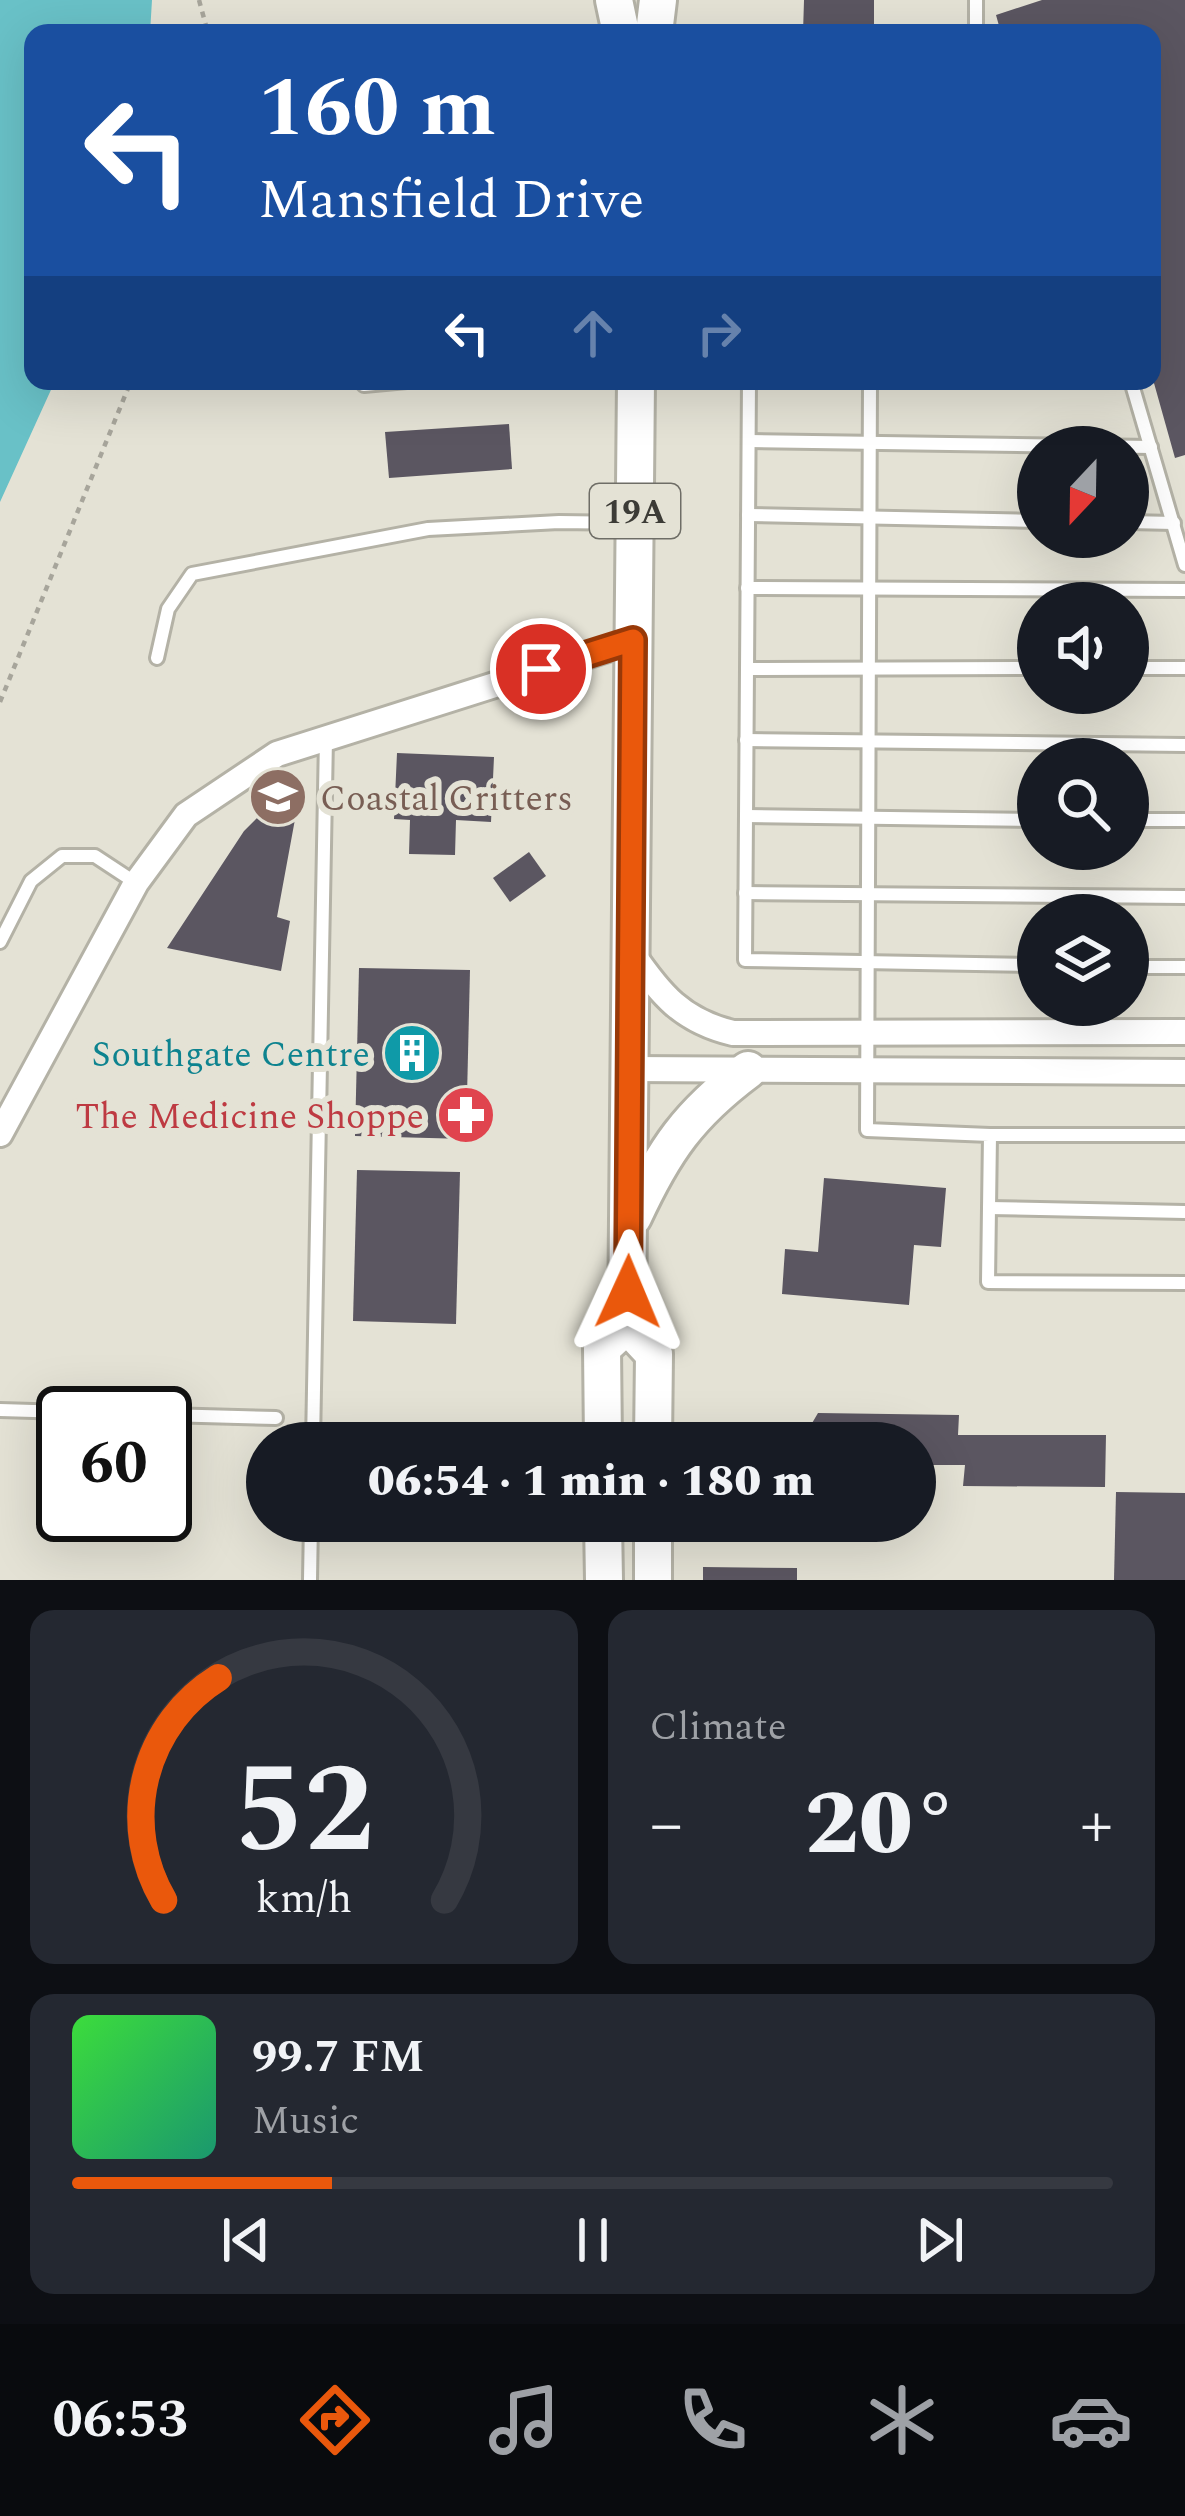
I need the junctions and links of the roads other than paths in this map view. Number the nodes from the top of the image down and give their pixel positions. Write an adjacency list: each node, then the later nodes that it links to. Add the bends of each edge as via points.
1 (636, 390): 11 (main road, 19A)
2 (749, 390): 5 (lane)
3 (870, 390): 6 (lane)
4 (1134, 390): 7 (lane)
5 (749, 441): 6 (lane); 8 (lane)
6 (870, 443): 7 (lane); 9 (lane)
7 (1151, 447): 13 (lane)
8 (748, 515): 9 (lane); 15 (lane)
9 (869, 518): 10 (lane); 16 (lane)
10 (1017, 521)
11 (634, 523): 18 (main road, 19A); 19 (lane, via 428,529 192,574 168,608)
12 (1149, 523): 13 (lane)
13 (1174, 523): 14 (lane)
14 (1185, 565)
15 (747, 588): 16 (lane); 24 (lane)
16 (869, 589): 17 (lane); 20 (lane)
17 (1185, 590)
18 (633, 640): 25 (street); 39 (main road, 19A)
19 (157, 658)
20 (869, 668): 21 (lane); 24 (lane); 27 (lane)
21 (1017, 668)
22 (1149, 668): 23 (lane)
23 (1185, 668)
24 (747, 669): 26 (lane)
25 (326, 737): 34 (street, via 277,754 186,815); 62 (lane)
26 (746, 740): 27 (lane); 29 (lane)
27 (869, 742): 28 (lane); 30 (lane)
28 (1185, 745)
29 (746, 816): 30 (lane); 35 (lane)
30 (868, 820): 31 (lane); 36 (lane)
31 (1017, 820)
32 (1149, 820): 33 (lane)
33 (1185, 820)
34 (136, 883): 38 (lane, via 95,856 62,856 31,880); 50 (street)
35 (745, 893): 36 (lane); 40 (lane, via 745,960)
36 (868, 896): 37 (lane); 40 (lane)
37 (1185, 896)
38 (0, 942)
39 (631, 952): 45 (street, via 677,1008 711,1028); 46 (main road, 19A)
40 (867, 963): 41 (lane); 45 (lane)
41 (1017, 965)
42 (1149, 967): 43 (lane)
43 (1185, 967)
44 (1185, 1032): 45 (street)
45 (867, 1034): 48 (lane)
46 (630, 1069): 47 (street); 55 (main road, 19A)
47 (748, 1070): 48 (street); 55 (main road, via 680,1132)
48 (867, 1070): 49 (street); 51 (lane, via 867,1130)
49 (1185, 1072)
50 (4, 1117)
51 (990, 1135): 52 (lane); 53 (lane)
52 (1185, 1135)
53 (989, 1208): 54 (lane); 56 (lane, via 988,1282)
54 (1185, 1211)
55 (629, 1225): 57 (main road, 19A)
56 (1185, 1283)
57 (627, 1325): 63 (main road, 19A, via 602,1348); 64 (main road, 19A, via 654,1354)
58 (0, 1410): 59 (lane)
59 (36, 1411)
60 (192, 1416): 61 (lane)
61 (275, 1418)
62 (313, 1422)
63 (603, 1422)
64 (653, 1422)
65 (311, 1542): 68 (lane)
66 (603, 1542): 69 (main road)
67 (653, 1542): 70 (main road)
68 (310, 1580)
69 (604, 1580)
70 (652, 1580)

